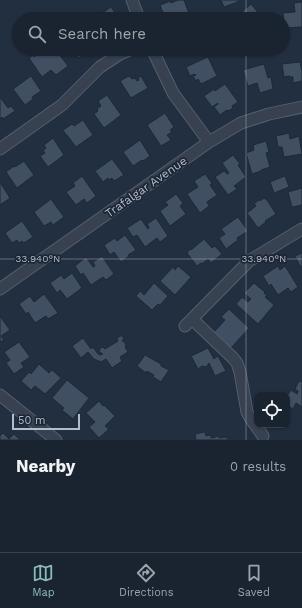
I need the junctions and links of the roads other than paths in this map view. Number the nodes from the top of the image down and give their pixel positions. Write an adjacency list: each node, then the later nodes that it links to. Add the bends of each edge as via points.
1 (132, 0): 2 (street)
2 (136, 12)
3 (117, 56): 7 (street, via 100,67 62,105)
4 (155, 56): 6 (street, via 173,93)
5 (302, 107): 6 (street, Trafalgar Avenue, via 241,123)
6 (209, 142): 9 (street, Trafalgar Avenue)
7 (0, 149)
8 (302, 229): 11 (street, via 249,261 188,322 233,358 240,372 247,412)
9 (0, 289)
10 (0, 395): 12 (street)
11 (263, 436)
12 (56, 440)

